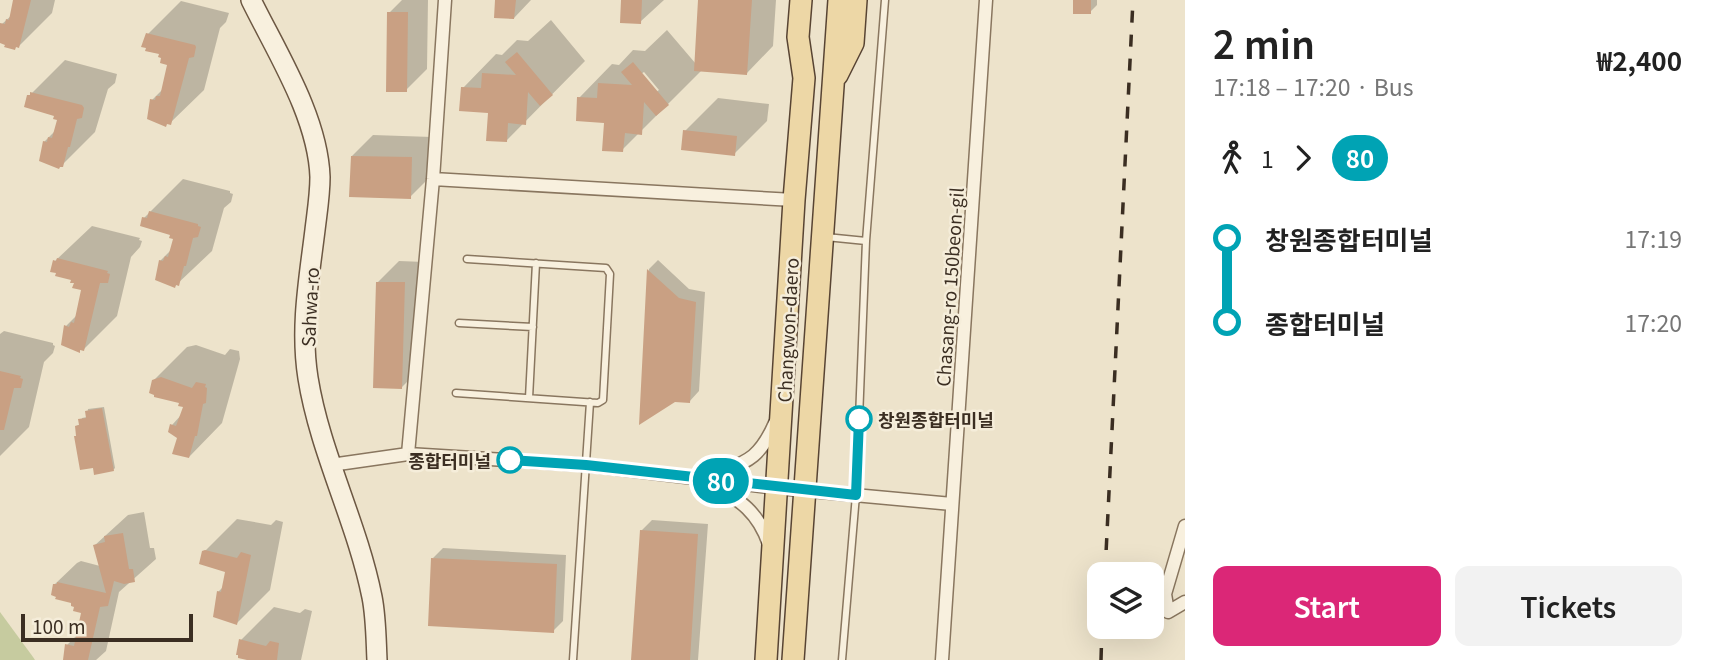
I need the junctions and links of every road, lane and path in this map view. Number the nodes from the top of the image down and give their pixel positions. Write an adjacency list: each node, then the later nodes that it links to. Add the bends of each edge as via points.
1 (251, 0): 24 (main road, Sahwa-ro, via 297,93 316,149 319,194 304,339 316,420)
2 (445, 0): 11 (street)
3 (801, 0): 9 (main road, Changwon-daero)
4 (812, 0): 9 (main road)
5 (839, 0): 10 (main road, Changwon-daero)
6 (856, 0): 10 (main road, via 853,44)
7 (886, 0): 14 (lane)
8 (986, 0): 30 (street, Chasang-ro 150beon-gil)
9 (804, 78): 12 (main road, Changwon-daero)
10 (833, 83): 13 (main road, Changwon-daero)
11 (433, 179): 12 (street); 23 (street)
12 (794, 200): 22 (main road, Changwon-daero)
13 (821, 237): 14 (lane); 28 (main road, Changwon-daero)
14 (866, 241): 29 (lane)
15 (467, 258): 16 (lane)
16 (536, 263): 18 (lane); 21 (lane, via 606,268 610,274 603,400)
17 (459, 323): 18 (lane)
18 (533, 327): 20 (lane)
19 (456, 393): 20 (lane)
20 (529, 398): 21 (lane)
21 (590, 402): 25 (lane)
22 (783, 404): 26 (street, via 771,433 754,455); 27 (main road, Changwon-daero)
23 (408, 454): 24 (street); 25 (street)
24 (331, 465): 34 (main road, Sahwa-ro, via 372,598)
25 (586, 465): 26 (street); 35 (lane)
26 (705, 479): 27 (street); 32 (street, via 748,507 760,521)
27 (778, 488): 28 (street); 32 (main road, Changwon-daero)
28 (804, 490): 29 (street); 37 (main road, Changwon-daero)
29 (856, 495): 30 (street); 38 (lane)
30 (952, 504): 39 (street, Chasang-ro 150beon-gil)
31 (1185, 526): 33 (street, via 1165,594 1168,612)
32 (773, 555): 36 (main road, Changwon-daero)
33 (1185, 602)
34 (377, 660)
35 (573, 660)
36 (766, 660)
37 (793, 660)
38 (842, 660)
39 (942, 660)

